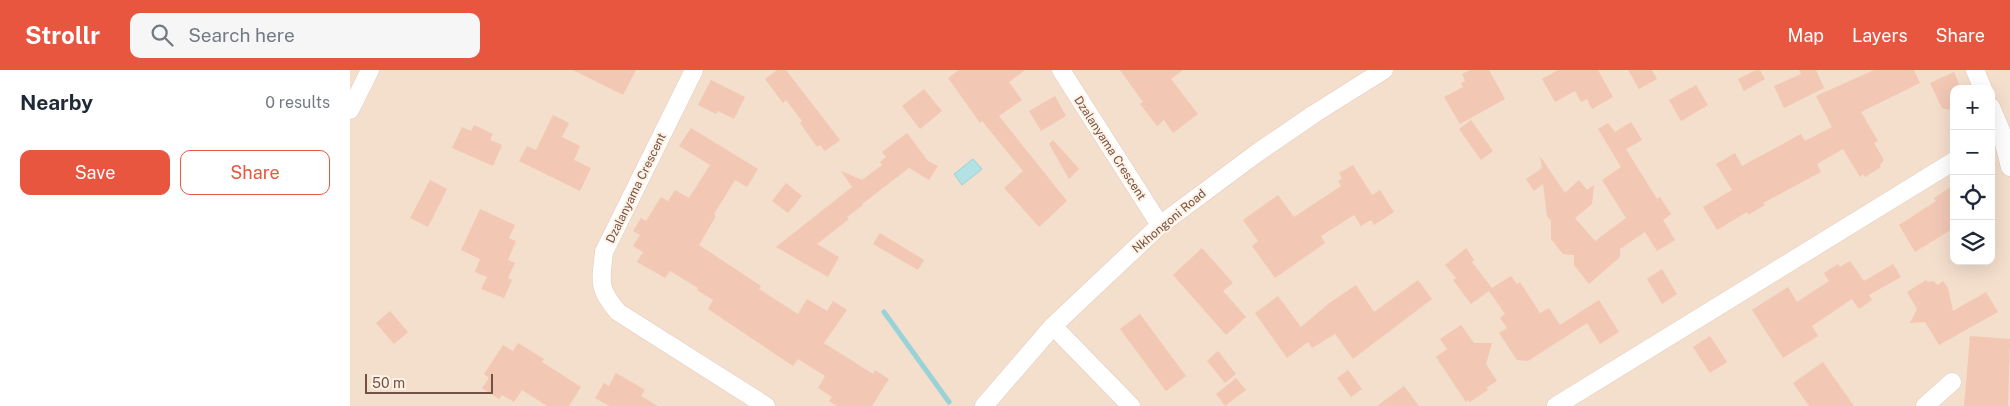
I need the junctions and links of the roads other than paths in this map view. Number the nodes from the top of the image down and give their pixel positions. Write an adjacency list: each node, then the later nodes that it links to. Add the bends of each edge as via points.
1 (370, 70): 7 (street)
2 (694, 70): 14 (street, Dzalanyama Crescent, via 604,252 601,281 605,296 618,312)
3 (1061, 70): 11 (street, Dzalanyama Crescent)
4 (1384, 70): 11 (street, Nkhongoni Road, via 1314,114)
5 (1974, 70): 6 (street)
6 (1981, 85)
7 (350, 110)
8 (1996, 134): 10 (street)
9 (1950, 163): 17 (street)
10 (2010, 167)
11 (1160, 225): 12 (street, Nkhongoni Road)
12 (1053, 326): 15 (street, Nkhongoni Road); 16 (street)
13 (1952, 382): 18 (street)
14 (766, 406)
15 (984, 406)
16 (1131, 406)
17 (1556, 406)
18 (1925, 406)

